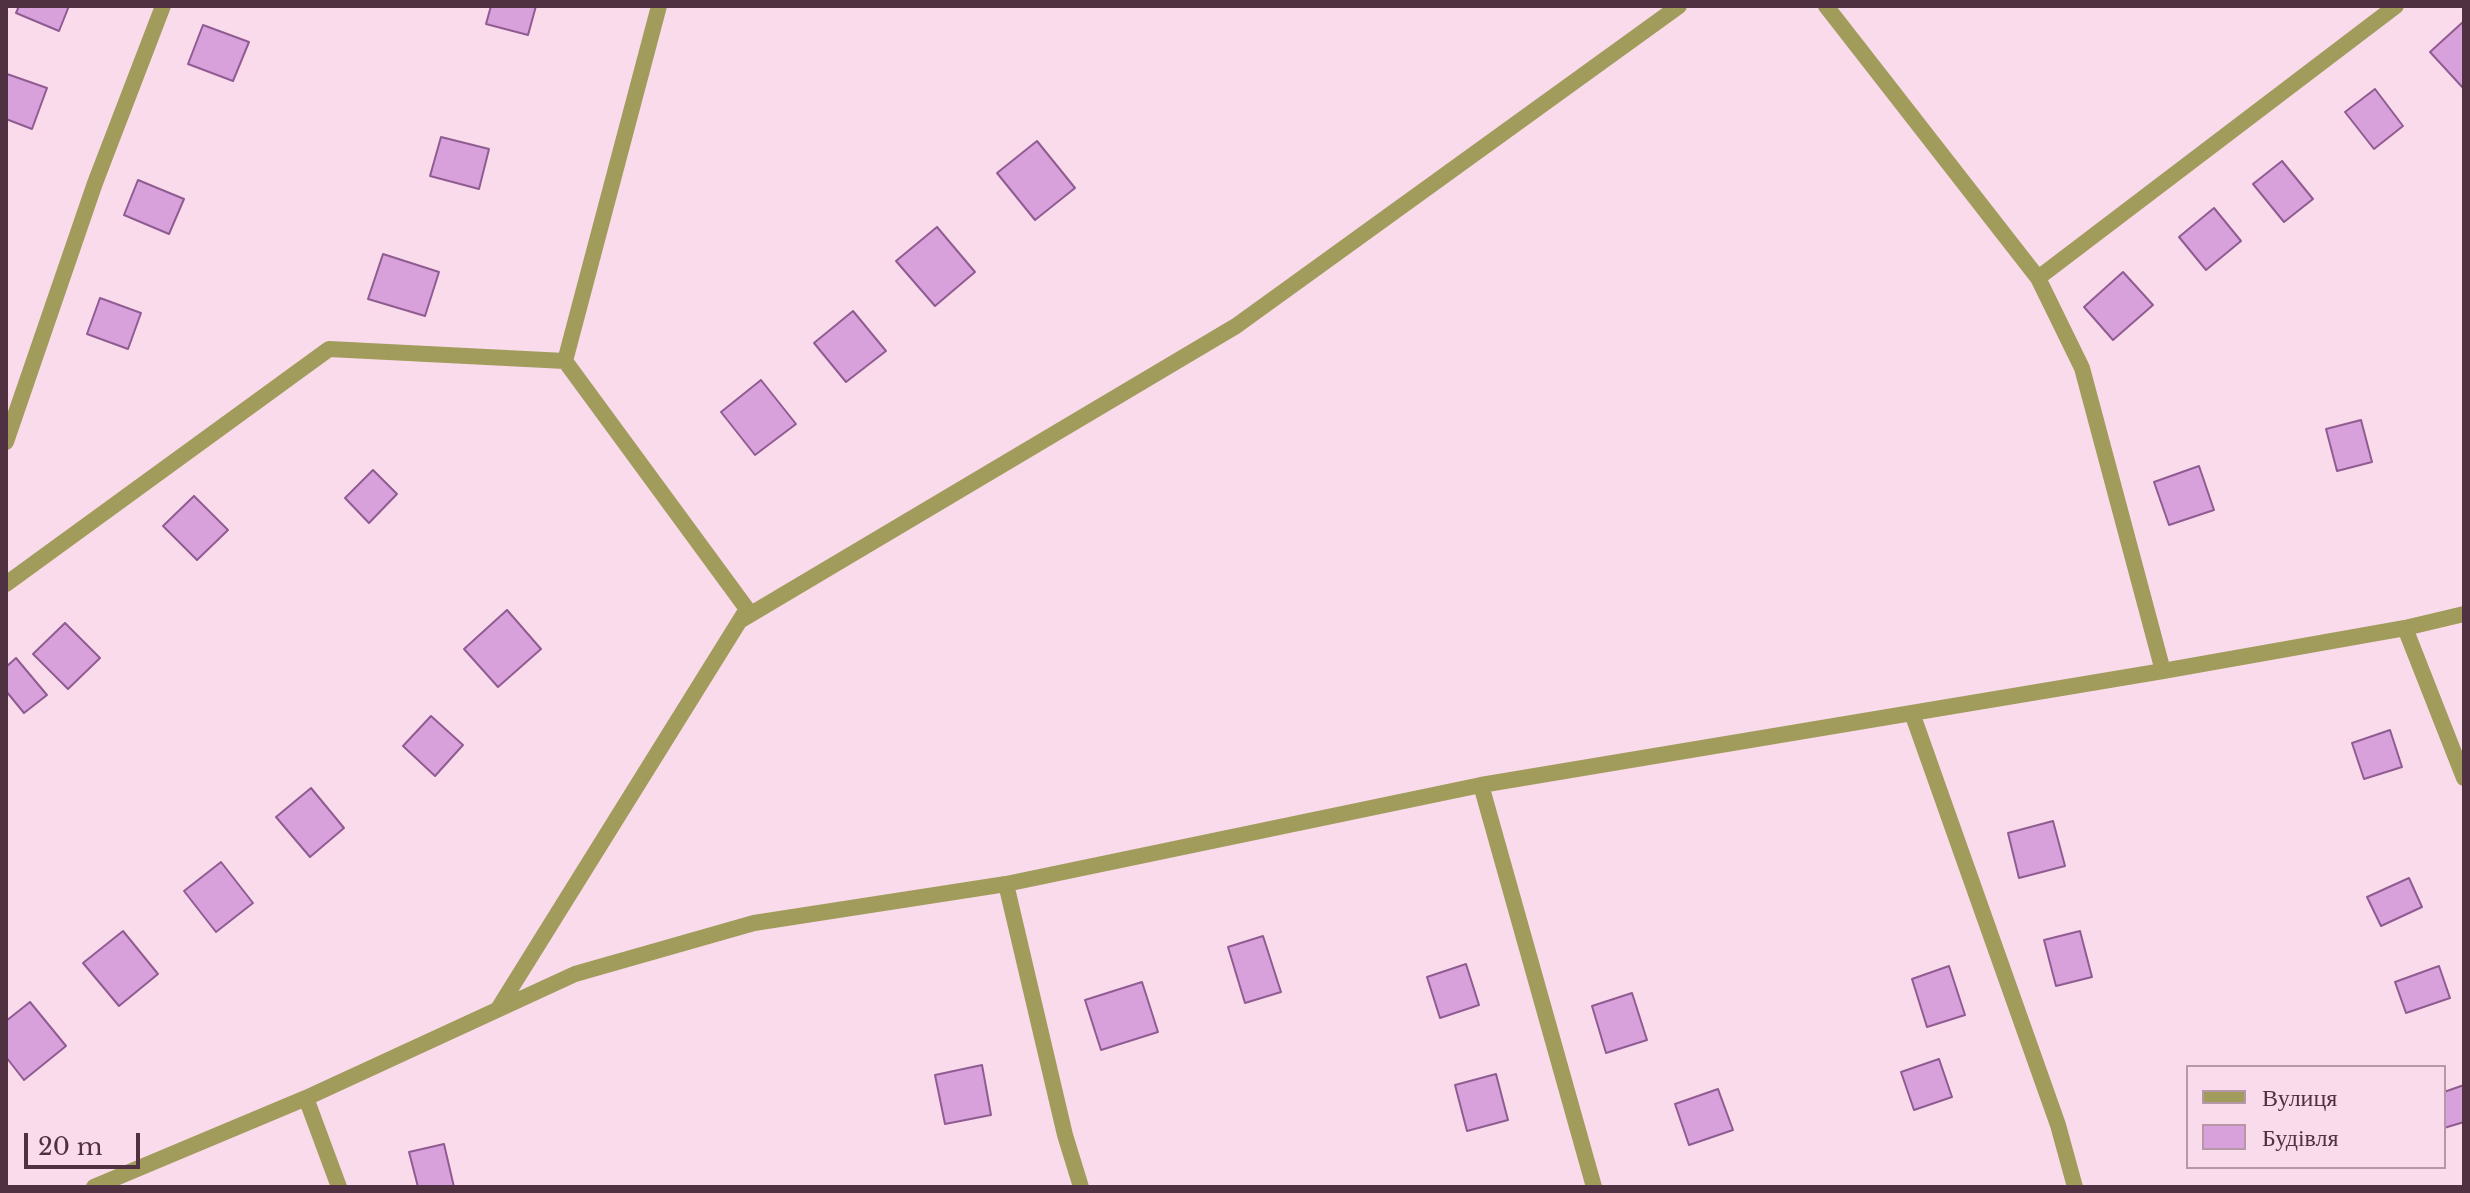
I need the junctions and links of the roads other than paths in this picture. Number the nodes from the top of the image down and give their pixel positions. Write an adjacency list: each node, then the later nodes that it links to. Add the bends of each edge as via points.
1 (163, 6): 8 (street, via 95,183)
2 (659, 6): 7 (street)
3 (1679, 6): 11 (street, via 1236,326)
4 (1826, 6): 6 (street)
5 (2396, 6): 6 (street)
6 (2038, 278): 13 (street, via 2082,368)
7 (565, 361): 9 (street, via 329,349); 11 (street, via 747,609)
8 (6, 442)
9 (6, 584)
10 (2464, 614): 12 (street)
11 (740, 621): 18 (street)
12 (2405, 628): 13 (street); 15 (street)
13 (2163, 671): 14 (street)
14 (1912, 713): 16 (street); 24 (street, via 2058,1125)
15 (2464, 778)
16 (1481, 785): 17 (street); 23 (street)
17 (1006, 884): 18 (street, via 754,923 575,974); 22 (street)
18 (498, 1010): 19 (street)
19 (306, 1098): 20 (street); 21 (street)
20 (94, 1187)
21 (339, 1187)
22 (1081, 1187)
23 (1594, 1187)
24 (2075, 1187)

